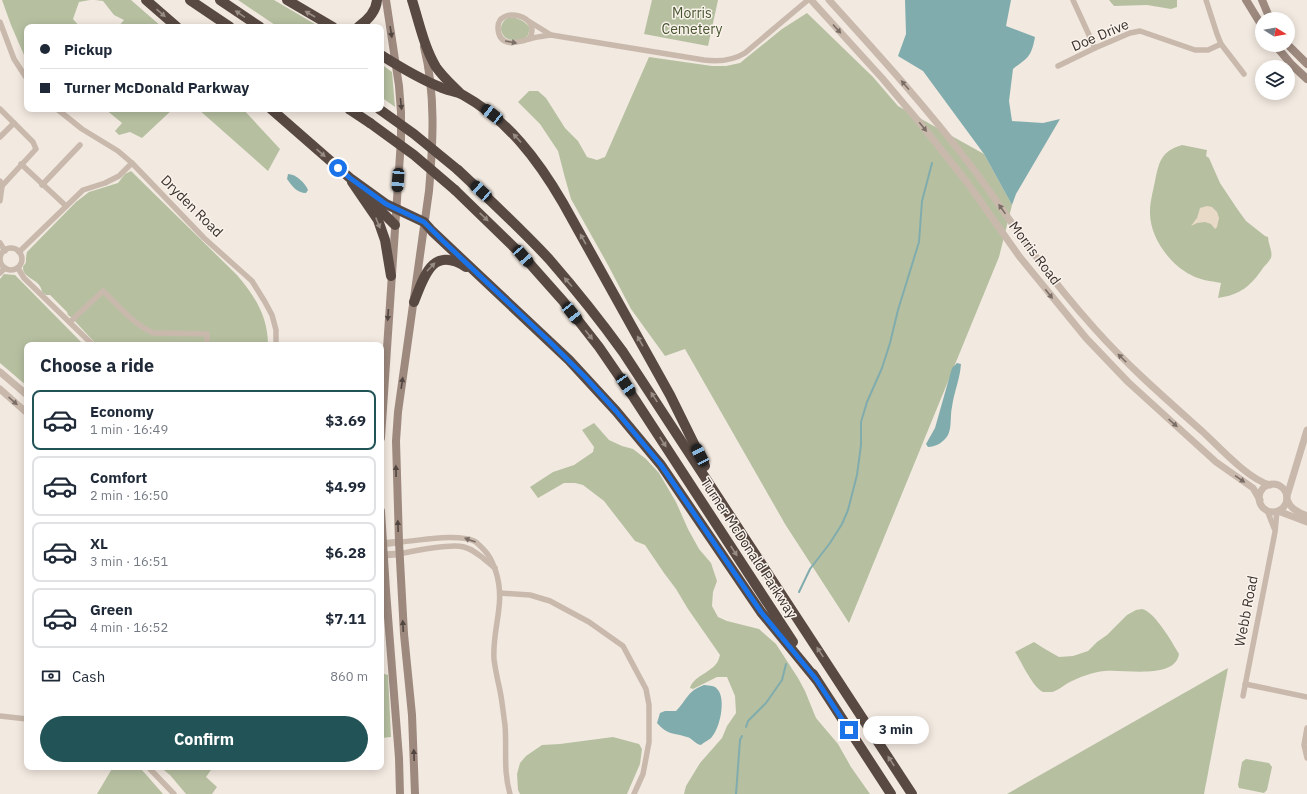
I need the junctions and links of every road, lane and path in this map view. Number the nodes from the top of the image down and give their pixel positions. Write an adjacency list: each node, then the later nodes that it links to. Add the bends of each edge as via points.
1 (146, 0): 18 (highway, one-way to 18)
2 (190, 0): 19 (highway)
3 (220, 0): 20 (highway, one-way to 3)
4 (286, 0): 21 (highway, one-way to 4)
5 (377, 0): 22 (highway, via 374,12)
6 (386, 0): 31 (main road, one-way to 31)
7 (412, 0): 36 (main road); 37 (highway, via 432,60 441,74)
8 (810, 0): 23 (street, via 744,53 722,61); 80 (street, Morris Road, one-way to 80, via 920,123 956,168 1022,260 1090,343 1128,382 1216,462 1253,488)
9 (829, 0): 77 (street, Morris Road, one-way to 9, via 1259,481 1231,458 1108,344 1047,270 930,115)
10 (1073, 0): 26 (street)
11 (1206, 0): 25 (street)
12 (1246, 0): 15 (main road)
13 (1262, 0): 14 (main road)
14 (1267, 12)
15 (1255, 15)
16 (0, 22): 33 (street, via 14,59)
17 (530, 22): 23 (street); 24 (street, via 532,32); 24 (street, one-way to 24, via 512,14 502,18 498,25 499,34 505,41 515,43)
18 (174, 24)
19 (226, 24)
20 (256, 24)
21 (328, 24)
22 (362, 24)
23 (551, 35): 24 (street)
24 (529, 39)
25 (1221, 44): 26 (street, Doe Drive, via 1208,50 1195,50 1140,31); 34 (street)
26 (1095, 48): 32 (street, Doe Drive)
27 (1281, 52): 35 (main road)
28 (1295, 52): 30 (main road)
29 (384, 58): 31 (highway)
30 (1307, 64)
31 (396, 65): 36 (highway); 54 (main road, one-way to 54, via 401,140)
32 (1058, 66)
33 (24, 74)
34 (1244, 74)
35 (1307, 79)
36 (430, 82): 37 (highway); 55 (main road, via 434,132)
37 (461, 94): 83 (highway, one-way to 37, via 670,395 550,180 510,130 485,109)
38 (0, 110): 43 (street)
39 (61, 112): 46 (street, Dryden Road)
40 (274, 112): 48 (highway, one-way to 48)
41 (354, 112): 94 (highway, Turner McDonald Parkway, one-way to 94, bridge, via 403,147 455,190 523,256 563,301 634,398)
42 (383, 112): 83 (highway, Turner McDonald Parkway, one-way to 42, bridge, via 643,380 570,284 493,202 458,170)
43 (14, 123): 44 (street); 47 (street, via 33,142 36,149)
44 (0, 137)
45 (80, 146): 50 (street)
46 (132, 163): 53 (street, via 119,176 83,190); 69 (street, Dryden Road, via 204,238 252,281 272,315)
47 (21, 164): 49 (street); 50 (street)
48 (350, 178): 51 (highway); 64 (highway, one-way to 64, via 378,220)
49 (1, 183): 52 (street)
50 (42, 185): 53 (street)
51 (368, 191): 54 (highway); 56 (highway, via 375,205)
52 (0, 201)
53 (66, 206): 59 (street)
54 (395, 208): 55 (highway); 56 (main road)
55 (424, 222): 63 (highway); 65 (main road)
56 (395, 225): 64 (main road)
57 (0, 243): 58 (street)
58 (5, 251): 59 (street, via 11,248); 60 (street, via 1,256)
59 (19, 252): 61 (street, via 22,262)
60 (5, 268): 61 (street); 62 (street)
61 (18, 268): 66 (street, via 24,278)
62 (0, 273)
63 (476, 273): 65 (highway, one-way to 63, via 425,274 432,264 440,260 460,263); 94 (highway, via 569,360 634,432 661,465 761,612)
64 (391, 276): 72 (main road, one-way to 72)
65 (414, 302): 87 (main road, one-way to 65, via 396,441)
66 (70, 322): 67 (street); 68 (street, via 103,291 145,330 153,333 207,334)
67 (90, 342)
68 (207, 342)
69 (276, 342)
70 (0, 372): 73 (street)
71 (0, 389): 74 (street, one-way to 74)
72 (384, 389)
73 (24, 392)
74 (24, 410)
75 (1307, 430): 76 (street)
76 (1294, 470): 78 (street); 79 (street)
77 (1270, 485): 78 (street); 80 (street, via 1263,489)
78 (1278, 485): 79 (street, via 1284,489)
79 (1287, 498): 82 (street, via 1284,506); 84 (street, via 1293,509)
80 (1260, 500): 81 (street)
81 (1267, 510): 82 (street); 86 (street, Webb Road)
82 (1278, 511): 85 (street); 86 (street, Webb Road)
83 (729, 512): 109 (highway, Turner McDonald Parkway, one-way to 83)
84 (1307, 516)
85 (1307, 522)
86 (1274, 532): 95 (street, Webb Road)
87 (398, 542): 88 (street); 89 (main road); 91 (street, one-way to 87, via 480,546 466,538)
88 (384, 544)
89 (399, 554): 90 (street); 91 (street, via 463,547 478,554); 105 (main road, one-way to 89, via 412,715)
90 (384, 555)
91 (495, 568): 93 (street)
92 (384, 578): 104 (main road)
93 (500, 593): 106 (street, via 494,660 505,726 505,772); 107 (street, via 530,595 550,601 589,622 623,646 646,689 649,705 650,742 643,774)
94 (816, 679): 108 (highway, Turner McDonald Parkway)
95 (1245, 684): 96 (street, Webb Road); 97 (street)
96 (1243, 696)
97 (1307, 697)
98 (0, 716): 99 (street)
99 (24, 719)
100 (1307, 728): 101 (street, via 1304,745)
101 (1307, 758)
102 (151, 770): 103 (street)
103 (174, 794)
104 (400, 794)
105 (415, 794)
106 (510, 794)
107 (634, 794)
108 (891, 794)
109 (912, 794)

